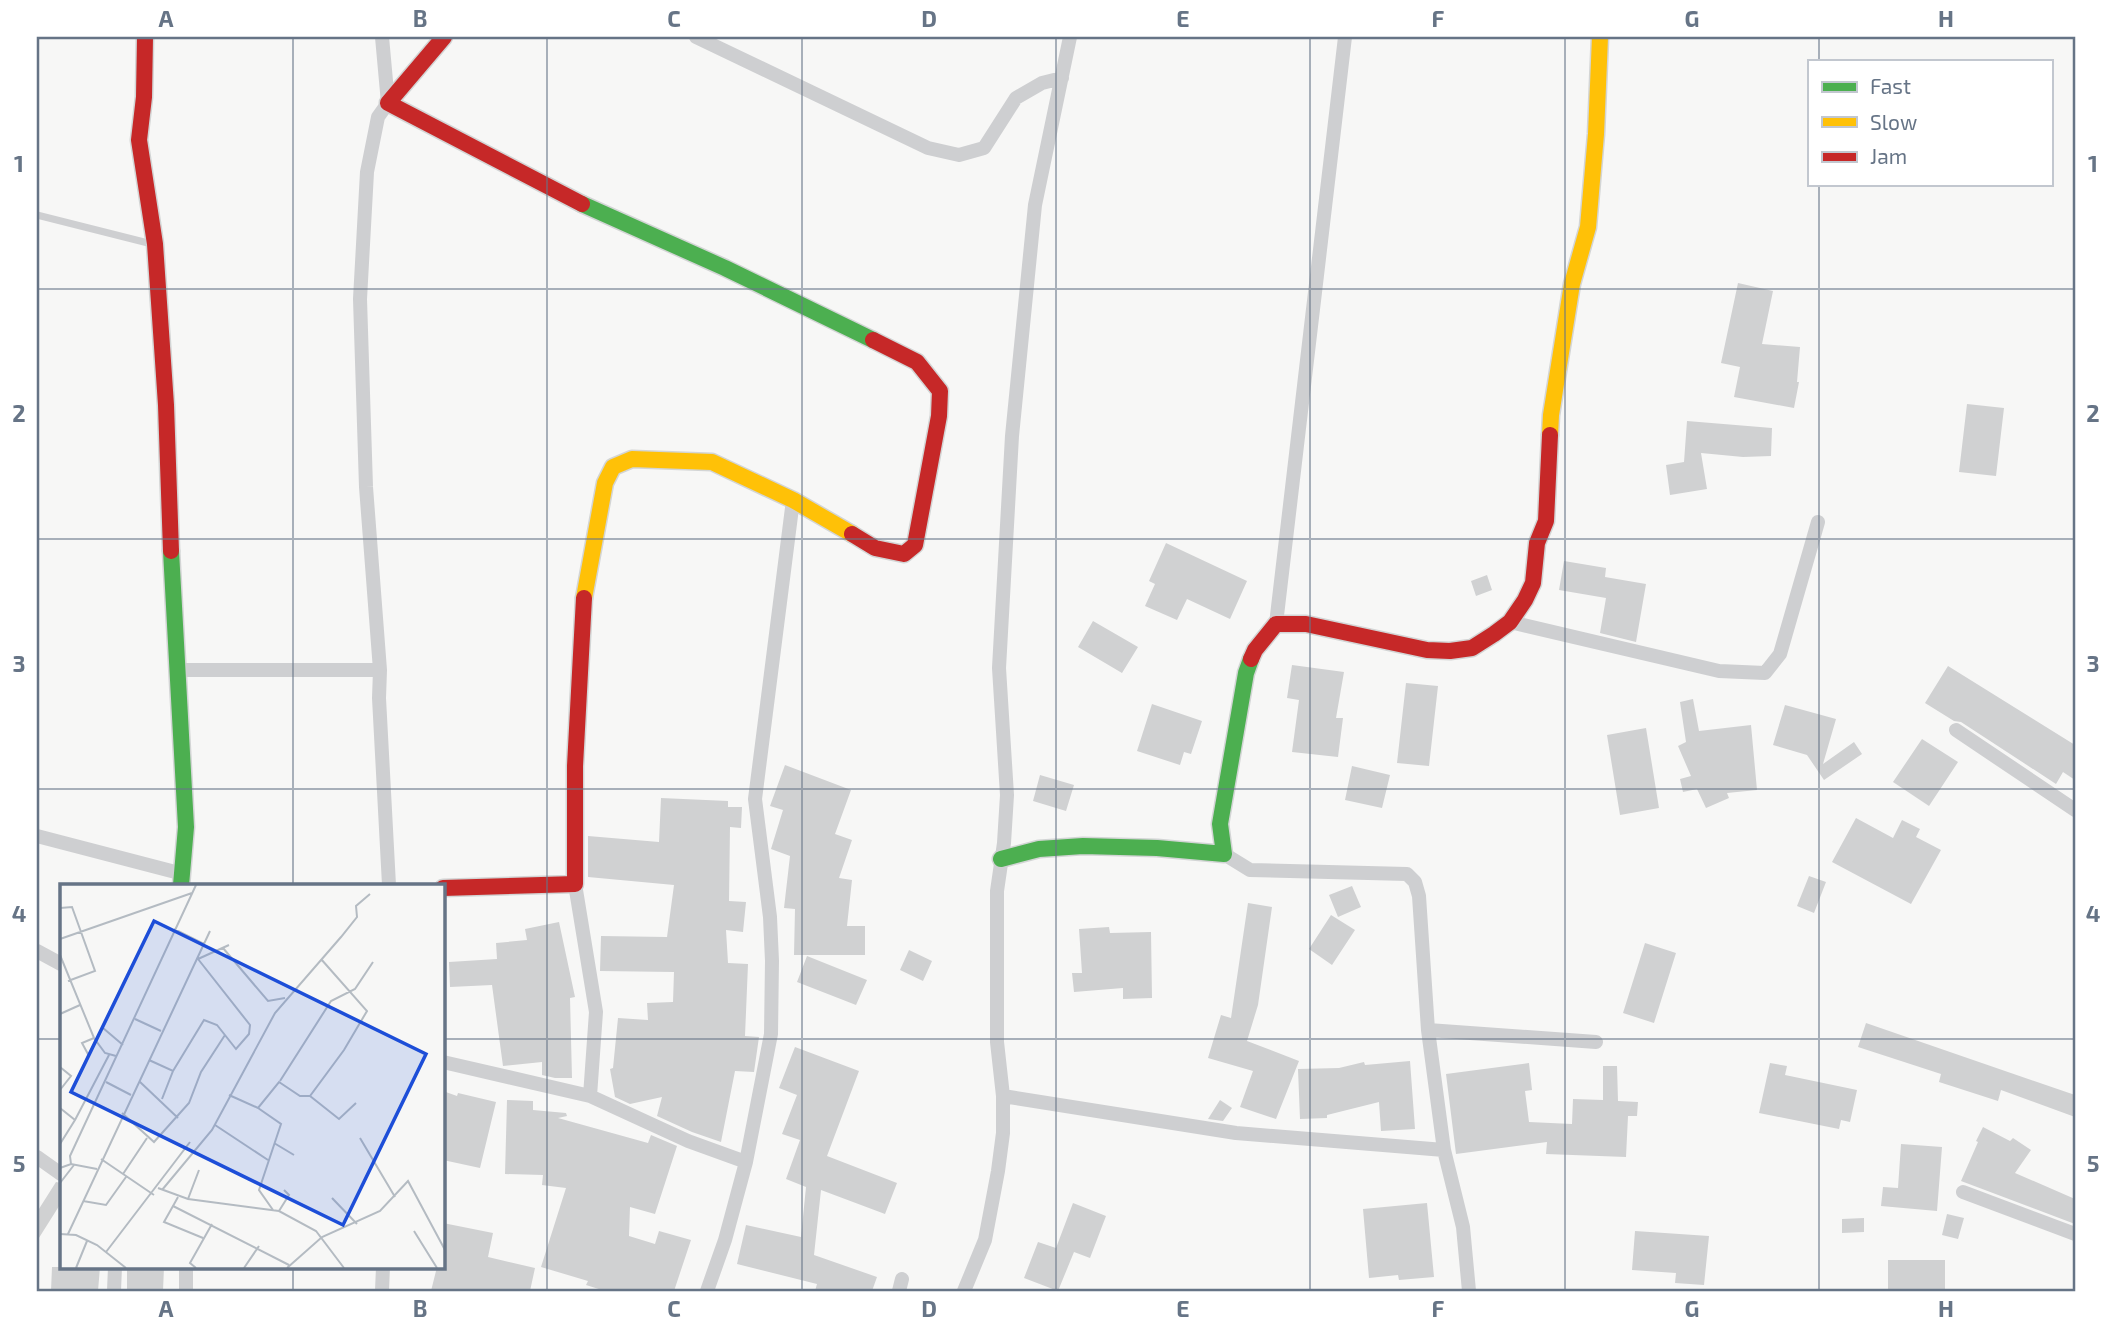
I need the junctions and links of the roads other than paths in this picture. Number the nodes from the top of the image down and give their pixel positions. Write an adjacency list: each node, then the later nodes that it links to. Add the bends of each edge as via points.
1 (145, 37): 11 (street, via 139,140)
2 (382, 37): 9 (street)
3 (444, 37): 9 (street)
4 (696, 37): 8 (street, via 928,148 959,155 984,148 1016,99 1042,83)
5 (1070, 37): 8 (street)
6 (1345, 37): 15 (street)
7 (1600, 37): 14 (street, via 1588,227 1572,284 1551,415 1546,521 1537,543 1533,583)
8 (1062, 78): 22 (street, via 1035,205 1012,436 999,668 1007,795)
9 (387, 103): 12 (street, via 572,200 917,362 940,391 915,545 904,554 875,548); 17 (street, via 378,117 367,172 360,299 366,487)
10 (37, 215): 11 (lane)
11 (155, 244): 16 (street)
12 (793, 500): 25 (street, via 712,462 632,459 613,467 605,483 584,595 575,766); 36 (street, via 755,799 770,917 771,1034)
13 (1818, 522): 14 (street, via 1780,654 1765,673 1719,671)
14 (1510, 622): 15 (street, via 1472,648 1450,651 1306,624)
15 (1276, 624): 21 (street, via 1255,650 1246,673 1220,824)
16 (178, 670): 17 (street); 23 (street, via 186,827)
17 (380, 670): 24 (street)
18 (1956, 730): 19 (street)
19 (2075, 810)
20 (37, 836): 23 (street)
21 (1224, 854): 22 (street, via 1083,846 1039,849); 29 (street, via 1250,870 1407,874 1419,896)
22 (1002, 859): 33 (street, via 997,891 997,1042)
23 (182, 880)
24 (389, 884)
25 (575, 884): 26 (street); 32 (street, via 596,1012)
26 (444, 888)
27 (37, 951): 28 (street)
28 (60, 963)
29 (1428, 1030): 30 (street); 34 (street)
30 (1596, 1042)
31 (444, 1062): 32 (street)
32 (590, 1096): 36 (street, via 688,1142)
33 (1003, 1096): 34 (street, via 1236,1133); 47 (street, via 1003,1133 985,1240)
34 (1444, 1150): 48 (street, via 1463,1227)
35 (37, 1157): 37 (street)
36 (746, 1162): 46 (street)
37 (60, 1173)
38 (1963, 1192): 39 (street)
39 (2075, 1234)
40 (115, 1268): 43 (street)
41 (186, 1268): 44 (street)
42 (383, 1268): 45 (street)
43 (114, 1291)
44 (186, 1291)
45 (382, 1291)
46 (707, 1291)
47 (964, 1291)
48 (1469, 1291)

